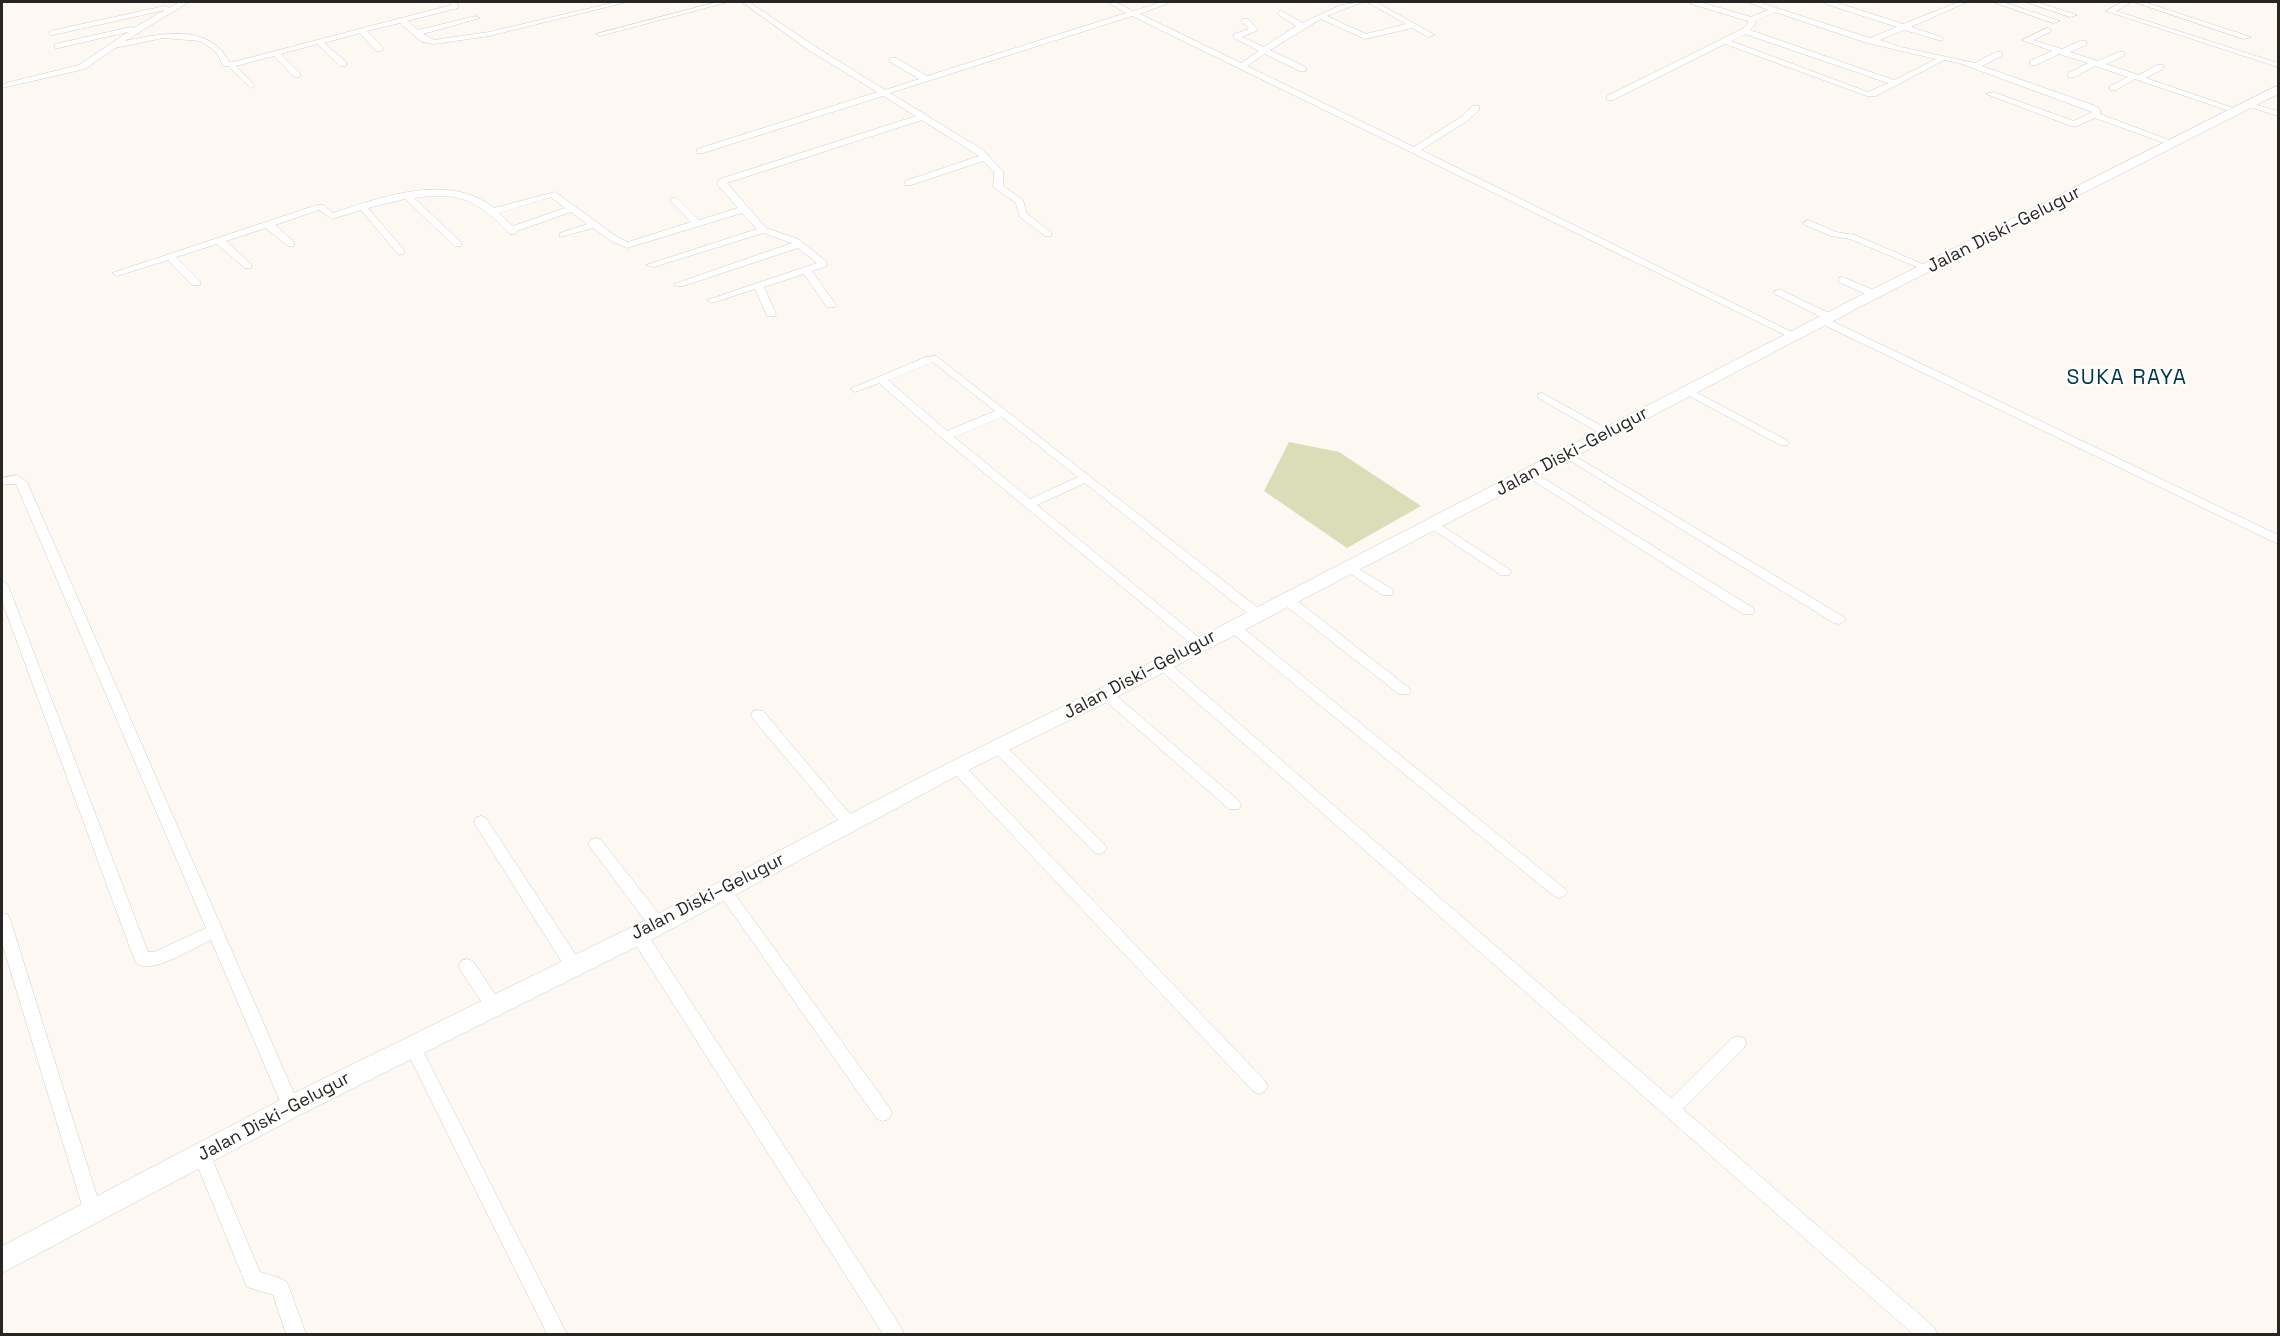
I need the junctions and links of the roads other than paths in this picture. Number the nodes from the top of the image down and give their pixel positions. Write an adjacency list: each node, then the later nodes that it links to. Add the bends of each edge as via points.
1 (185, 2): 19 (street)
2 (454, 2): 26 (street, via 455,6)
3 (623, 2): 41 (street, via 489,34 434,42)
4 (724, 2): 42 (street)
5 (745, 2): 80 (street)
6 (1110, 2): 20 (street)
7 (1168, 2): 20 (street)
8 (1360, 2): 24 (street, via 1333,6)
9 (1371, 2): 32 (street)
10 (1694, 2): 27 (street)
11 (1752, 2): 18 (street)
12 (1829, 2): 33 (street)
13 (1964, 2): 33 (street)
14 (1996, 2): 29 (street)
15 (2030, 2): 23 (street)
16 (2127, 2): 30 (street, via 2110,11)
17 (2138, 2): 21 (street)
18 (1772, 6): 27 (street); 47 (street)
19 (173, 7): 35 (street); 40 (street)
20 (1133, 12): 67 (street); 74 (street)
21 (2170, 12): 30 (street); 31 (street)
22 (1282, 13): 34 (street)
23 (2073, 15)
24 (1321, 16): 32 (street, via 1365,37); 34 (street)
25 (476, 18): 41 (street)
26 (402, 20): 37 (street); 41 (street)
27 (1751, 20): 39 (street)
28 (1245, 21): 55 (street, via 1254,30 1236,37)
29 (2056, 21)
30 (2149, 23): 44 (street)
31 (2208, 23): 44 (street); 53 (street, via 2247,37)
32 (1413, 25): 43 (street)
33 (1904, 26): 46 (street); 47 (street)
34 (1302, 27): 45 (street)
35 (139, 28): 51 (street); 52 (street)
36 (1275, 28): 45 (street)
37 (361, 30): 49 (street); 54 (street)
38 (2047, 30): 56 (street, via 2026,40)
39 (1745, 31): 48 (street); 75 (street)
40 (53, 33)
41 (417, 33)
42 (600, 34)
43 (1431, 35)
44 (2188, 35): 53 (street)
45 (1288, 36): 55 (street)
46 (1939, 39)
47 (1873, 40): 60 (street)
48 (1725, 41): 75 (street, via 1867,94); 82 (street)
49 (319, 42): 57 (street); 64 (street)
50 (2083, 43): 56 (street)
51 (58, 46)
52 (112, 46): 63 (street, via 163,36 206,40 220,52 225,64); 76 (street, via 77,69)
53 (2229, 48): 66 (street)
54 (379, 49)
55 (1266, 51): 67 (street); 70 (street)
56 (2061, 52): 62 (street); 65 (street)
57 (276, 53): 63 (street); 71 (street)
58 (1999, 54): 68 (street)
59 (2121, 54): 65 (street)
60 (1941, 59): 68 (street); 75 (street)
61 (893, 60): 74 (street)
62 (2033, 63)
63 (230, 64): 77 (street)
64 (343, 64)
65 (2097, 64): 72 (street); 73 (street)
66 (2278, 65)
67 (1241, 66): 89 (street)
68 (1975, 66): 86 (street, via 2090,107 2097,111)
69 (2160, 67): 73 (street)
70 (1303, 69)
71 (297, 75)
72 (2072, 75)
73 (2137, 77): 78 (street); 83 (street)
74 (924, 78): 80 (street)
75 (1896, 82)
76 (2, 86)
77 (251, 86)
78 (2112, 88)
79 (2278, 90): 83 (main road, Jalan Diski–Gelugur)
80 (881, 92): 87 (street); 90 (street)
81 (1990, 94): 86 (street, via 2074,124)
82 (1610, 98)
83 (2244, 107): 85 (street); 88 (main road, Jalan Diski–Gelugur)
84 (1476, 108): 89 (street)
85 (2278, 114)
86 (2095, 115): 88 (street)
87 (923, 117): 91 (street); 97 (street, via 723,181 724,188)
88 (2173, 143): 114 (main road, Jalan Diski–Gelugur)
89 (1415, 150): 127 (street)
90 (700, 151)
91 (986, 157): 92 (street); 104 (street, via 999,172 998,187 1020,202 1023,215)
92 (908, 183)
93 (407, 196): 95 (street); 98 (street, via 449,193 474,198); 108 (street)
94 (674, 200): 101 (street)
95 (362, 206): 100 (street, via 332,216 320,207); 110 (street)
96 (572, 209): 98 (street, via 552,194); 98 (street, via 512,231); 102 (street)
97 (745, 209): 101 (street); 103 (street)
98 (492, 212)
99 (1808, 223): 114 (street)
100 (268, 224): 106 (street); 107 (street)
101 (698, 224): 102 (street, via 627,245)
102 (594, 225): 105 (street)
103 (763, 230): 109 (street); 112 (street)
104 (1048, 234)
105 (563, 235)
106 (219, 240): 111 (street); 113 (street)
107 (291, 244)
108 (458, 244)
109 (800, 244): 115 (street, via 824,264); 119 (street)
110 (401, 252)
111 (170, 255): 116 (street); 118 (street)
112 (651, 265)
113 (248, 266)
114 (1927, 268): 122 (main road, Jalan Diski–Gelugur)
115 (806, 270): 120 (street); 123 (street)
116 (117, 273)
117 (1843, 280): 122 (street)
118 (196, 283)
119 (679, 285)
120 (758, 285): 124 (street, via 716,299); 125 (street)
121 (1779, 292): 126 (street)
122 (1874, 294): 126 (main road, Jalan Diski–Gelugur)
123 (831, 305)
124 (725, 309)
125 (771, 314)
126 (1828, 320): 127 (main road, Jalan Diski–Gelugur); 142 (street)
127 (1795, 336): 130 (main road, Jalan Diski–Gelugur)
128 (881, 379): 129 (street); 132 (street, via 936,359); 134 (street)
129 (855, 389)
130 (1688, 391): 133 (main road, Jalan Diski–Gelugur); 135 (street)
131 (1542, 396): 133 (street)
132 (1003, 412): 134 (street); 138 (street)
133 (1609, 434): 136 (main road, Jalan Diski–Gelugur)
134 (946, 436): 140 (street)
135 (1784, 443)
136 (1568, 455): 137 (main road, Jalan Diski–Gelugur); 150 (street)
137 (1530, 474): 141 (main road, Jalan Diski–Gelugur); 148 (street)
138 (1086, 477): 140 (street); 149 (street)
139 (2, 481): 168 (street, via 21,482)
140 (1029, 504): 152 (street)
141 (1433, 524): 143 (main road, Jalan Diski–Gelugur); 144 (street)
142 (2278, 540)
143 (1349, 567): 146 (street); 147 (main road, Jalan Diski–Gelugur)
144 (1505, 572)
145 (2, 585): 168 (street, via 141,956 145,960 156,958)
146 (1387, 592)
147 (1286, 599): 149 (main road, Jalan Diski–Gelugur); 154 (street)
148 (1748, 611)
149 (1257, 614): 151 (main road, Jalan Diski–Gelugur)
150 (1839, 620)
151 (1233, 627): 152 (main road, Jalan Diski–Gelugur); 165 (street)
152 (1200, 644): 153 (main road, Jalan Diski–Gelugur)
153 (1162, 664): 155 (main road, Jalan Diski–Gelugur); 177 (street)
154 (1404, 691)
155 (1106, 694): 157 (main road, Jalan Diski–Gelugur); 159 (street)
156 (758, 715): 161 (street)
157 (999, 748): 158 (main road, Jalan Diski–Gelugur); 163 (street)
158 (957, 767): 161 (main road, Jalan Diski–Gelugur); 175 (street)
159 (1234, 805)
160 (481, 822): 170 (street)
161 (850, 824): 164 (main road, Jalan Diski–Gelugur)
162 (596, 844): 167 (street)
163 (1099, 848)
164 (724, 890): 167 (main road, Jalan Diski–Gelugur); 178 (street)
165 (1559, 892)
166 (2, 919): 180 (street)
167 (658, 925): 169 (main road, Jalan Diski–Gelugur)
168 (213, 932): 176 (street)
169 (638, 934): 170 (main road, Jalan Diski–Gelugur); 184 (street)
170 (573, 965): 172 (main road, Jalan Diski–Gelugur)
171 (467, 966): 172 (street)
172 (493, 1005): 174 (main road, Jalan Diski–Gelugur)
173 (1738, 1043): 177 (street)
174 (412, 1046): 176 (main road, Jalan Diski–Gelugur); 183 (street)
175 (1260, 1086)
176 (291, 1107): 179 (main road, Jalan Diski–Gelugur)
177 (1671, 1110): 185 (street)
178 (883, 1113)
179 (202, 1155): 180 (main road, Jalan Diski–Gelugur); 182 (street, via 254,1280 280,1289)
180 (93, 1212): 181 (main road, Jalan Diski–Gelugur)
181 (2, 1260)
182 (296, 1335)
183 (557, 1335)
184 (894, 1335)
185 (1927, 1335)

